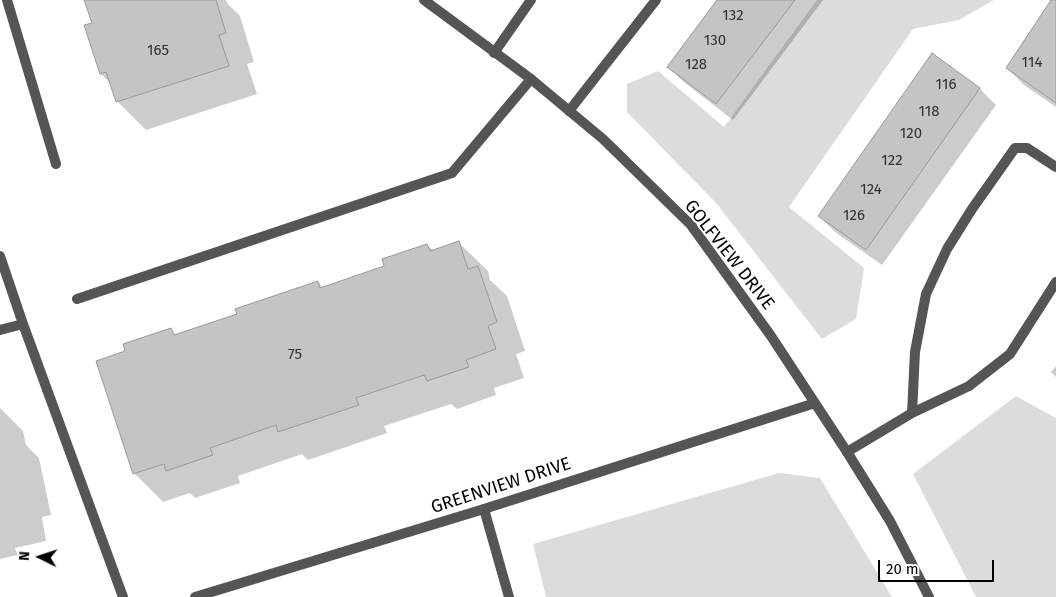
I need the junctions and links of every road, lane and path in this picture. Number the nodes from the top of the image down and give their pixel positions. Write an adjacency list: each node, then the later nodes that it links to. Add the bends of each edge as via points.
1 (7, 0): 8 (street)
2 (424, 0): 5 (street, GOLFVIEW DRIVE)
3 (531, 0): 5 (street)
4 (656, 0): 7 (street)
5 (494, 53): 6 (street, GOLFVIEW DRIVE)
6 (531, 79): 7 (street, GOLFVIEW DRIVE); 12 (street, via 452,173)
7 (569, 111): 15 (street, GOLFVIEW DRIVE, via 603,139 691,225)
8 (56, 164)
9 (1056, 168): 16 (street, via 1027,148 1015,148 947,249 926,294 915,352)
10 (0, 256): 13 (street)
11 (1056, 282): 16 (street, via 1010,354 969,386)
12 (78, 299)
13 (23, 324): 14 (street); 19 (street)
14 (0, 330)
15 (815, 402): 17 (street, GOLFVIEW DRIVE); 18 (street, GREENVIEW DRIVE)
16 (912, 413): 17 (street)
17 (847, 452): 22 (street, GOLFVIEW DRIVE, via 890,521)
18 (484, 509): 20 (street, GREENVIEW DRIVE); 21 (street)
19 (123, 597)
20 (195, 597)
21 (510, 597)
22 (929, 597)

